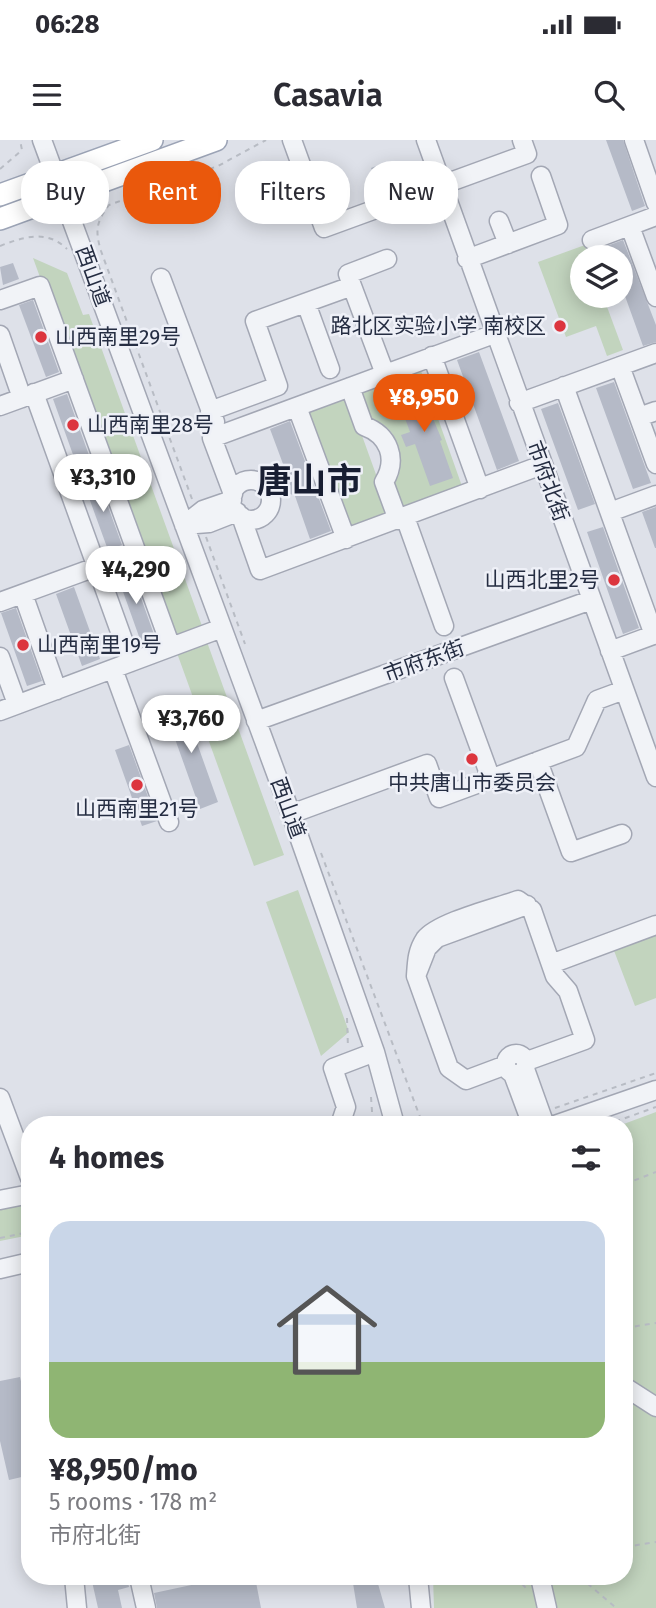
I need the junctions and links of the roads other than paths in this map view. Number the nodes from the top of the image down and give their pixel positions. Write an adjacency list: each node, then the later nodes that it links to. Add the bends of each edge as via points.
1 (41, 140): 9 (street, 西山道)
2 (152, 140): 10 (main road)
3 (216, 140): 15 (main road)
4 (292, 140): 20 (street, via 324,228)
5 (419, 140): 11 (street, 市府北街)
6 (426, 140): 12 (street, 市府北街)
7 (522, 140): 14 (street, via 527,154)
8 (634, 140): 18 (street)
9 (49, 161)
10 (95, 161)
11 (427, 161)
12 (433, 161)
13 (541, 176): 28 (street, via 558,225)
14 (458, 179)
15 (109, 180)
16 (21, 188): 17 (main road)
17 (0, 195)
18 (656, 203)
19 (21, 212): 22 (main road)
20 (364, 213)
21 (656, 216): 27 (street)
22 (0, 219)
23 (499, 221): 28 (street)
24 (73, 224): 62 (street, 西山道)
25 (454, 224): 30 (street, 市府北街)
26 (631, 229): 33 (street)
27 (592, 240)
28 (508, 244): 30 (street)
29 (387, 259): 32 (street, via 348,274)
30 (467, 259): 36 (street, 市府北街)
31 (161, 278): 50 (street)
32 (352, 286): 35 (street); 42 (street)
33 (656, 297)
34 (0, 300): 43 (street, via 40,286)
35 (306, 303): 41 (street); 50 (street, via 255,321 278,386)
36 (494, 334): 39 (street); 47 (street, 市府北街)
37 (0, 335): 46 (street)
38 (656, 353): 40 (street)
39 (432, 356): 42 (street); 57 (street)
40 (620, 366): 44 (street); 51 (street)
41 (330, 369)
42 (385, 374): 45 (street)
43 (74, 379): 46 (street); 54 (street)
44 (564, 386): 47 (street); 60 (street)
45 (350, 387): 49 (street); 61 (street, via 364,426 386,441 391,464 384,481)
46 (28, 395): 48 (street); 56 (street)
47 (519, 403): 55 (street, 市府北街)
48 (0, 406)
49 (297, 407): 52 (street); 63 (street)
50 (211, 411): 52 (street)
51 (648, 414): 53 (street)
52 (219, 435): 59 (street, via 212,438)
53 (656, 464)
54 (105, 465): 56 (street); 64 (street)
55 (542, 465): 57 (street); 67 (street, 市府北街)
56 (65, 480): 65 (street)
57 (480, 489): 61 (street)
58 (656, 495): 60 (street)
59 (236, 506): 62 (street, via 203,510); 63 (street, via 260,570)
60 (610, 512): 71 (street)
61 (401, 519): 63 (street); 69 (street)
62 (184, 525): 70 (street, 西山道)
63 (346, 539)
64 (137, 552): 65 (street); 72 (street)
65 (97, 567): 66 (street); 75 (street)
66 (23, 594): 68 (street); 78 (street)
67 (591, 600): 73 (street, 市府北街); 82 (street, 市府东街)
68 (0, 603)
69 (444, 626)
70 (222, 628): 72 (street); 82 (street, 西山道)
71 (655, 634): 73 (street)
72 (172, 647): 75 (street)
73 (610, 651): 79 (street, 市府北街)
74 (0, 657): 80 (street)
75 (131, 662): 76 (street)
76 (113, 669): 78 (street); 88 (street)
77 (454, 678): 86 (street)
78 (57, 690): 80 (street)
79 (624, 690): 83 (street, 市府北街); 84 (street, via 597,700 576,747)
80 (17, 704): 81 (street)
81 (0, 711)
82 (256, 722): 87 (street, 西山道)
83 (649, 739): 85 (street, 市府北街)
84 (538, 761): 86 (street); 89 (street, via 571,852)
85 (656, 777)
86 (491, 779): 87 (street, via 439,798 427,764)
87 (291, 814): 92 (street, 西山道)
88 (169, 822)
89 (622, 834)
90 (656, 925): 91 (street)
91 (551, 964): 93 (street, via 568,991 585,1040); 93 (street, via 532,910 518,900 438,929 426,937 417,956 416,976 449,1068 466,1080)
92 (375, 1052): 96 (street, via 333,1068 346,1107); 97 (street, 西山道)
93 (518, 1067): 98 (street)
94 (656, 1090): 99 (street)
95 (0, 1098): 100 (street)
96 (343, 1116)
97 (393, 1116)
98 (535, 1116)
99 (581, 1116)
100 (21, 1154)
101 (21, 1196): 102 (street)
102 (0, 1200)
103 (21, 1252): 104 (street)
104 (0, 1256)
105 (21, 1264): 106 (street)
106 (0, 1269)
107 (633, 1392): 108 (street)
108 (656, 1407)
109 (75, 1585): 113 (street)
110 (141, 1585): 114 (street)
111 (419, 1585): 115 (street)
112 (542, 1585): 116 (street)
113 (77, 1608)
114 (146, 1608)
115 (421, 1608)
116 (547, 1608)

